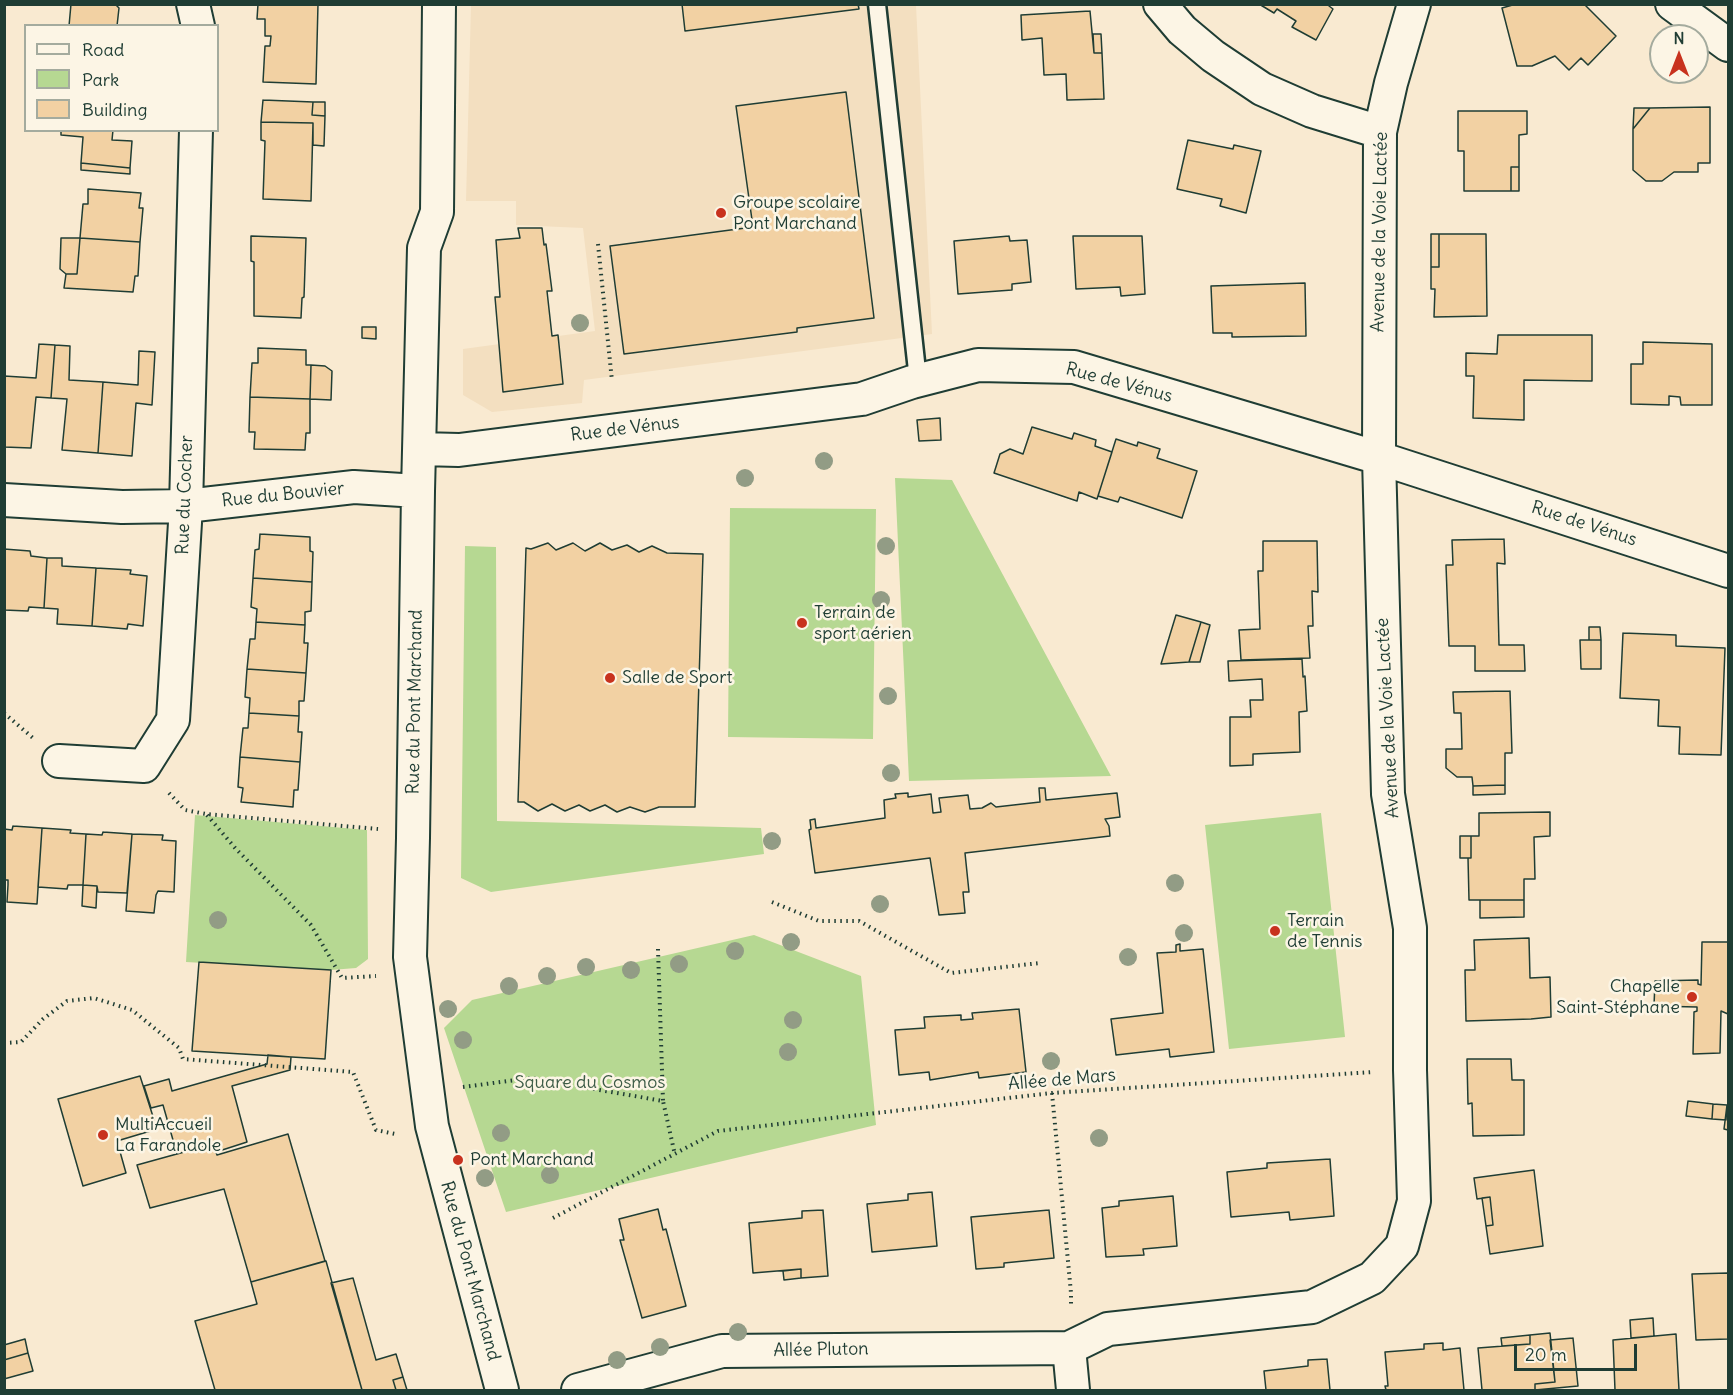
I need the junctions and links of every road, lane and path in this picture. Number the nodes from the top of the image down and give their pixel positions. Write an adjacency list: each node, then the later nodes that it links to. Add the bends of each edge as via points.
1 (193, 4): 7 (street)
2 (439, 4): 14 (street, Rue du Pont Marchand, via 437,212 424,248)
3 (877, 4): 12 (lane)
4 (1160, 4): 10 (street, via 1182,30 1262,89 1312,111)
5 (1414, 4): 10 (street, Avenue de la Voie Lactée)
6 (1672, 4): 8 (street)
7 (198, 24)
8 (1728, 45)
9 (196, 132): 18 (street, Rue du Cocher)
10 (1380, 132): 15 (street, Avenue de la Voie Lactée)
11 (598, 244): 13 (path)
12 (918, 380): 14 (street, Rue de Vénus, via 862,399 459,450); 15 (street, Rue de Vénus, via 978,365 1074,367)
13 (612, 381)
14 (420, 449): 16 (street, Rue du Pont Marchand)
15 (1379, 458): 19 (street, Rue de Vénus); 29 (street, Avenue de la Voie Lactée, via 1388,794 1410,928)
16 (418, 491): 18 (street, Rue du Bouvier, via 354,487); 23 (street, Rue du Pont Marchand)
17 (4, 500): 18 (street, Rue du Bouvier, via 122,507)
18 (186, 506): 21 (street, Rue du Cocher, via 173,720)
19 (1728, 571)
20 (59, 761): 21 (street)
21 (144, 766): 22 (path, via 185,810)
22 (206, 814): 23 (path, via 369,827); 26 (path, via 311,925 342,978 392,976)
23 (413, 838): 26 (street, Rue du Pont Marchand)
24 (772, 902): 27 (path, via 819,921 860,921 951,973)
25 (658, 949): 32 (path)
26 (410, 957): 33 (street, Rue du Pont Marchand)
27 (1040, 963)
28 (4, 1044): 33 (path, via 21,1042 67,1001 94,998 132,1010 179,1048 183,1059 353,1072 376,1130 399,1135)
29 (1410, 1070): 31 (path, Allée de Mars); 36 (street, Avenue de la Voie Lactée, via 1414,1201 1402,1246 1372,1278 1312,1307 1107,1329)
30 (460, 1088): 32 (path, via 531,1078)
31 (1052, 1093): 34 (path, Allée de Mars, via 718,1131); 36 (path, via 1071,1293)
32 (663, 1101): 34 (path)
33 (432, 1126): 37 (street, Rue du Pont Marchand)
34 (675, 1155): 35 (path)
35 (553, 1218)
36 (1069, 1348): 38 (street, Allée Pluton, via 722,1351); 39 (street)
37 (502, 1390)
38 (578, 1390)
39 (1072, 1390)

